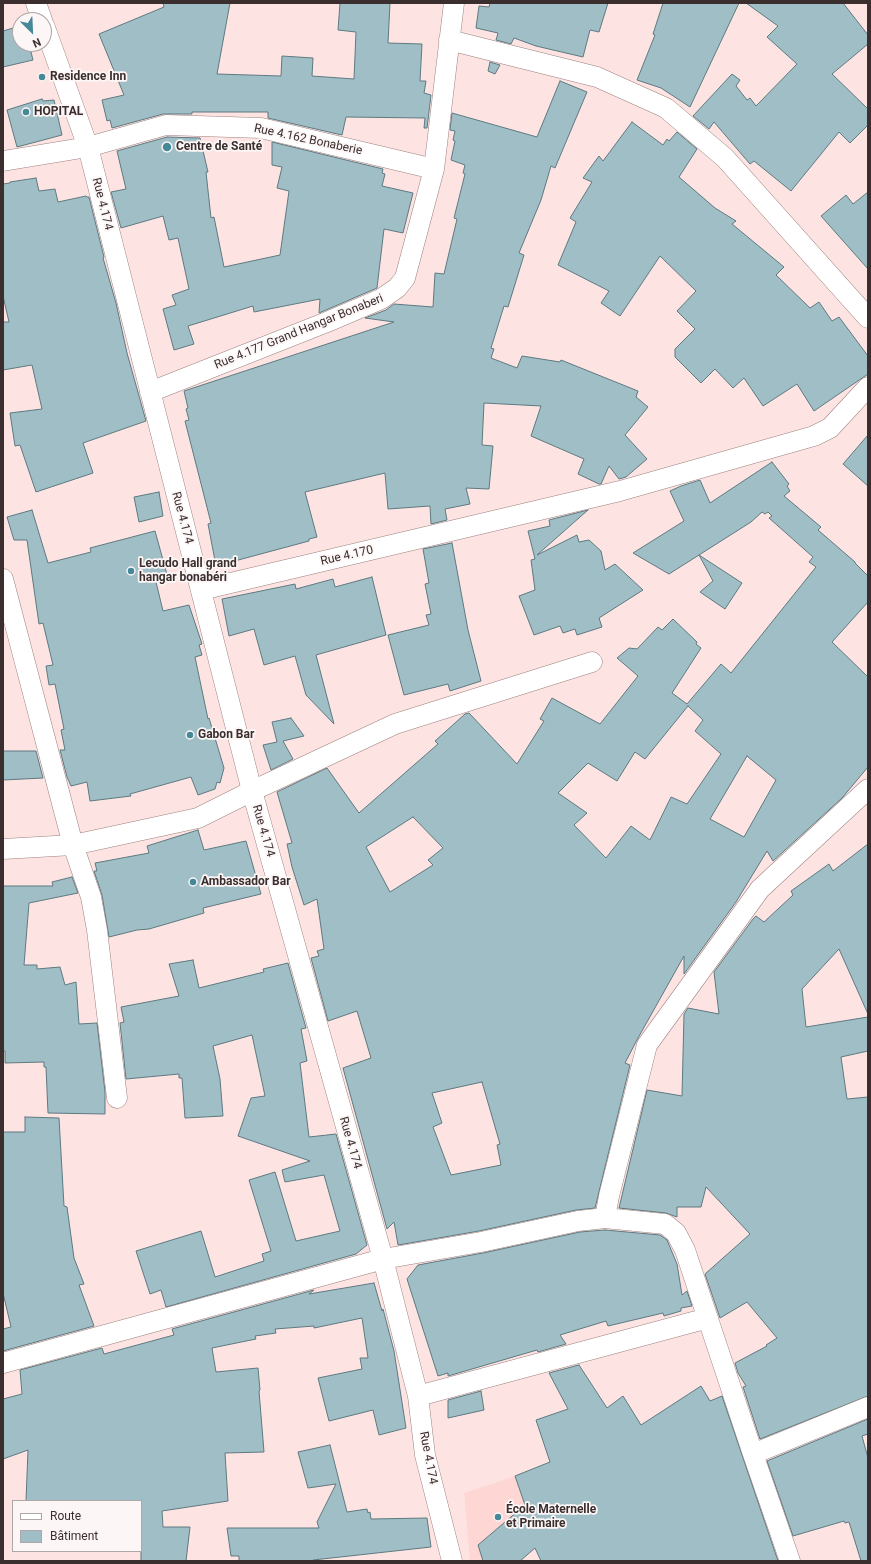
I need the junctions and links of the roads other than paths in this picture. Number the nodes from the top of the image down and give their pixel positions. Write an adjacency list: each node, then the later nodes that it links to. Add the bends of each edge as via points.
1 (454, 3): 2 (street, Rue 4.177 Grand Hangar Bonaberi)
2 (449, 40): 6 (street, Rue 4.177 Grand Hangar Bonaberi); 7 (street, via 597,77 666,108 725,158)
3 (52, 47): 4 (street, Rue 4.174)
4 (88, 147): 5 (street, Rue 4.162 Bonaberie); 6 (street, Rue 4.162 Bonaberie, via 166,125 261,128); 9 (street, Rue 4.174)
5 (3, 161)
6 (434, 169): 9 (street, Rue 4.177 Grand Hangar Bonaberi, via 405,278 397,288 381,299 327,322)
7 (868, 318)
8 (868, 387): 11 (street, Rue 4.170, via 830,428 814,436 620,491)
9 (150, 392): 11 (street, Rue 4.174)
10 (3, 579): 15 (street)
11 (201, 590): 14 (street, Rue 4.174)
12 (592, 662): 14 (street, via 395,724)
13 (868, 789): 18 (street, via 760,889 647,1045)
14 (252, 791): 15 (street, via 198,818); 19 (street, Rue 4.174)
15 (74, 845): 16 (street); 17 (street, via 91,897 97,930)
16 (3, 849)
17 (118, 1098)
18 (605, 1218): 19 (street); 20 (street, via 665,1224 676,1233 685,1250)
19 (383, 1259): 21 (street); 22 (street, Rue 4.174)
20 (708, 1318): 22 (street); 24 (street)
21 (3, 1363)
22 (418, 1396): 25 (street, Rue 4.174, via 425,1455)
23 (868, 1407): 24 (street)
24 (753, 1454): 26 (street)
25 (452, 1561)
26 (790, 1561)

